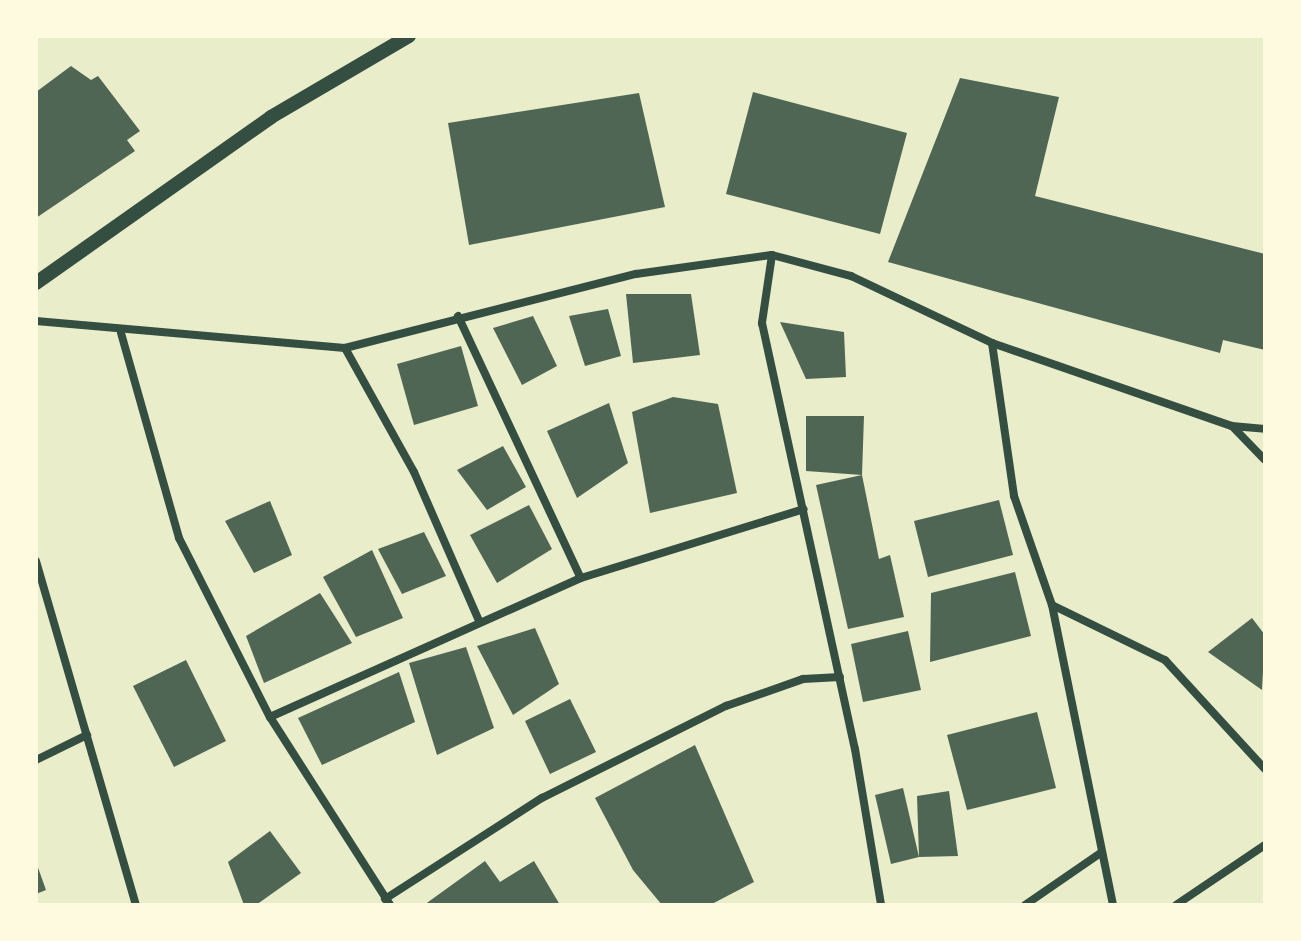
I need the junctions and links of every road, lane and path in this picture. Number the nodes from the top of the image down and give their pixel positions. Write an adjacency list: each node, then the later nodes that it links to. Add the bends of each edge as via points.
1 (409, 36): 3 (street, via 271,117)
2 (772, 255): 4 (street, via 636,274); 7 (street, via 851,276); 12 (street, via 762,323)
3 (36, 283)
4 (458, 316): 8 (street); 14 (street)
5 (36, 321): 6 (street)
6 (121, 333): 8 (street); 18 (street, via 179,538)
7 (992, 343): 9 (street); 15 (street, via 1014,496)
8 (345, 348): 16 (street, via 414,472)
9 (1232, 426): 10 (street); 11 (street)
10 (1265, 429)
11 (1265, 460)
12 (804, 509): 14 (street); 17 (street)
13 (36, 561): 19 (street)
14 (581, 578): 16 (street)
15 (1052, 605): 21 (street, via 1165,660); 23 (street)
16 (479, 621): 18 (street)
17 (840, 677): 24 (street, via 803,679 712,713 542,798); 26 (street)
18 (270, 717): 24 (street)
19 (87, 735): 20 (street); 25 (street)
20 (36, 760)
21 (1265, 769)
22 (1265, 845): 29 (street)
23 (1102, 852): 27 (street); 28 (street)
24 (387, 902)
25 (136, 905)
26 (881, 905)
27 (1025, 905)
28 (1113, 905)
29 (1176, 905)

